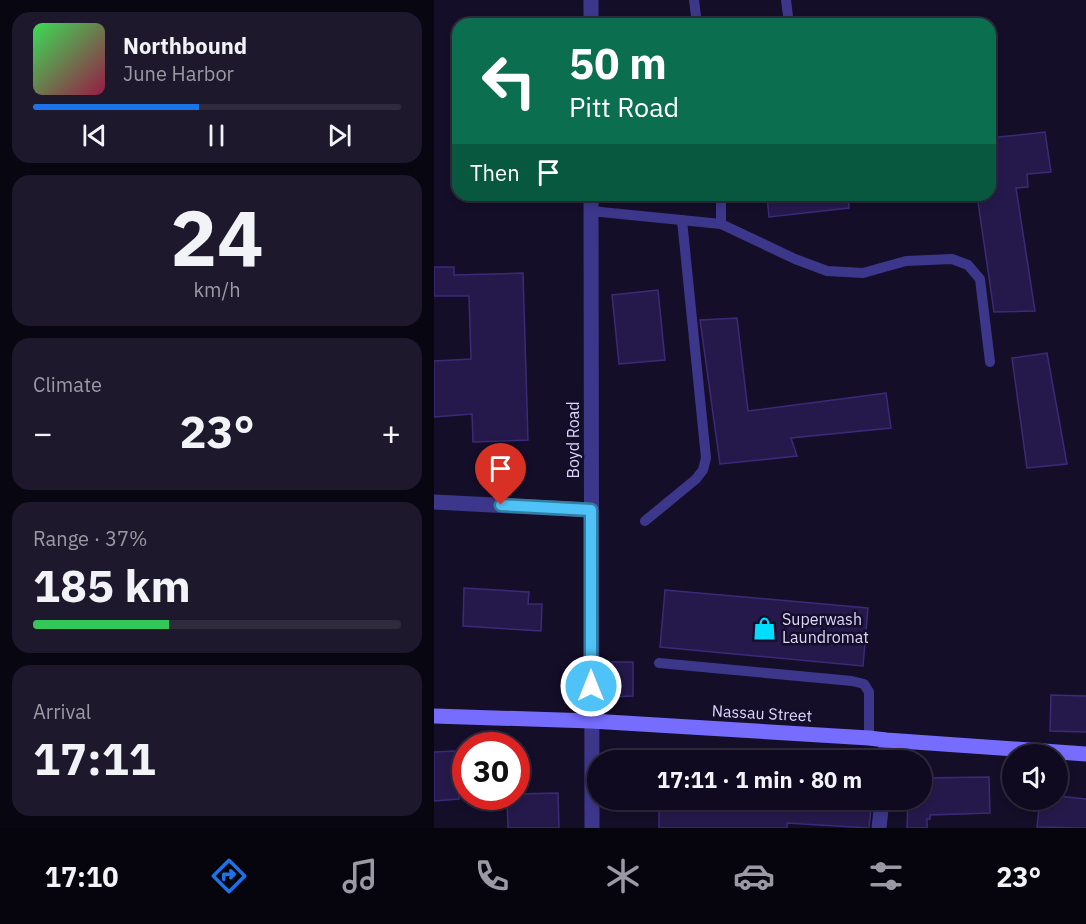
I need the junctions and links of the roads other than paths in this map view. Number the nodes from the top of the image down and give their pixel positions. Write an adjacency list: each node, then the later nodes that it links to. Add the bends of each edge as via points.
1 (591, 0): 4 (street)
2 (694, 0): 5 (lane)
3 (786, 0): 6 (lane)
4 (591, 18)
5 (696, 18)
6 (788, 18)
7 (591, 201): 9 (street, Boyd Road)
8 (721, 201): 11 (lane)
9 (591, 211): 10 (lane); 14 (street, Boyd Road)
10 (682, 220): 11 (lane); 15 (lane, via 706,458 696,479)
11 (720, 224): 12 (lane, via 827,272 863,273 905,261 952,259 968,265 980,279)
12 (990, 362)
13 (434, 502): 14 (street)
14 (591, 510): 18 (street, Boyd Road)
15 (645, 521)
16 (659, 663): 19 (lane, via 864,684 869,692)
17 (434, 716): 18 (main road, Nassau Street)
18 (591, 721): 19 (main road, Nassau Street); 24 (street, Boyd Road)
19 (869, 738): 20 (main road, Nassau Street)
20 (886, 740): 21 (street); 22 (main road, Nassau Street)
21 (886, 750)
22 (1086, 754)
23 (881, 810): 25 (street)
24 (592, 828)
25 (880, 828)

